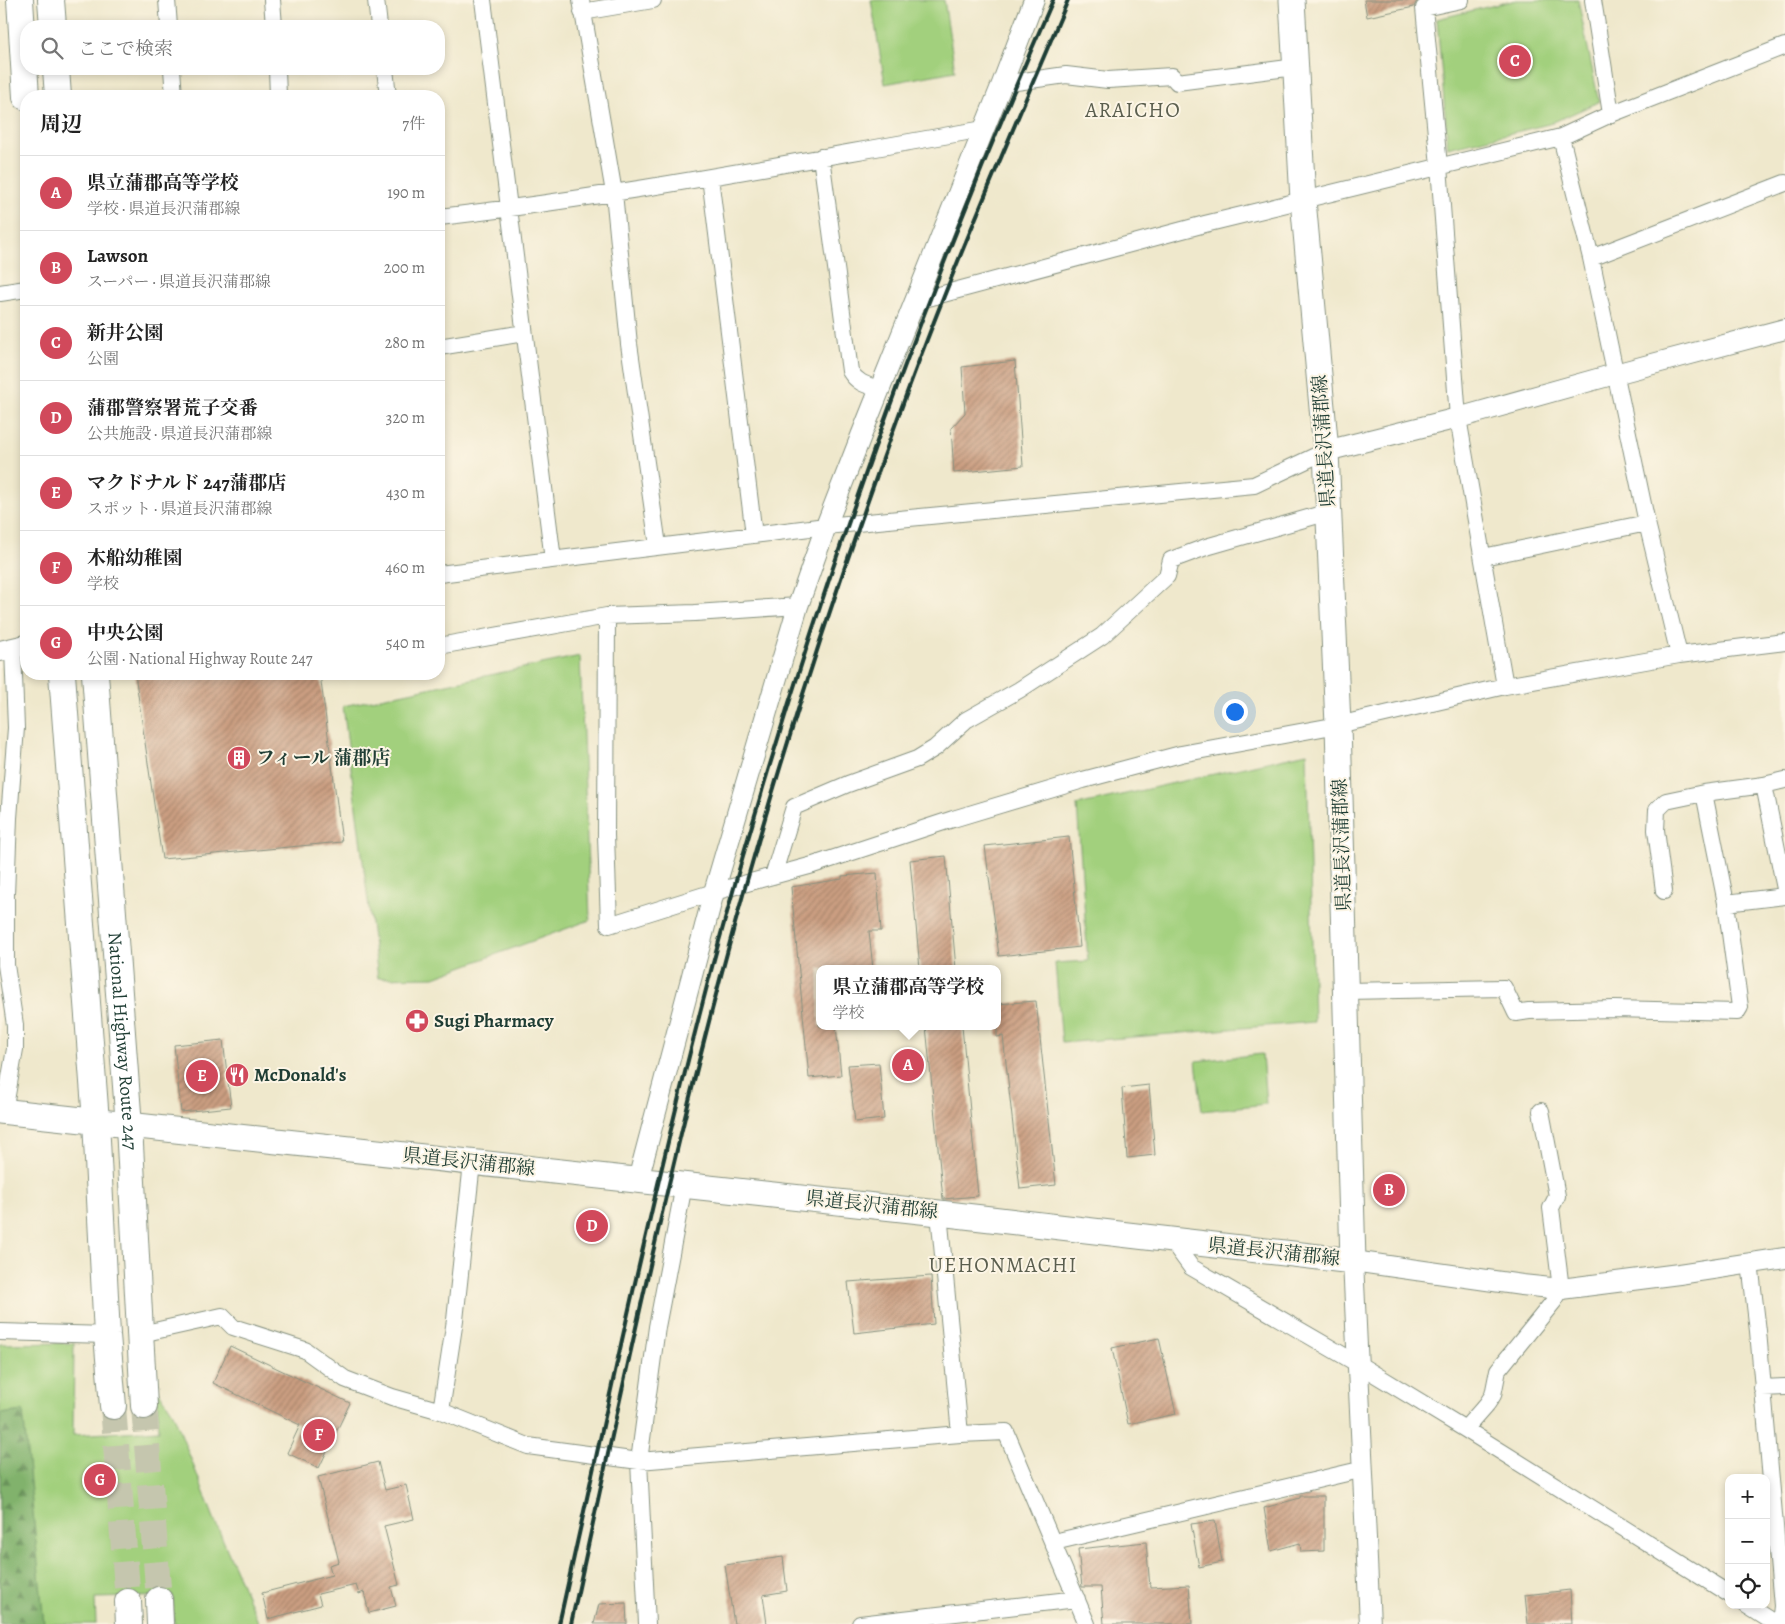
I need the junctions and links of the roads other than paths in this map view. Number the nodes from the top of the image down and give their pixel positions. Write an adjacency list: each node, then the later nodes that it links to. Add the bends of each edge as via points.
1 (20, 0): 13 (highway)
2 (51, 0): 14 (highway)
3 (167, 0): 15 (street)
4 (272, 0): 16 (street)
5 (376, 0): 17 (street)
6 (483, 0): 40 (street)
7 (653, 0): 12 (street)
8 (1034, 0): 25 (street)
9 (1292, 0): 19 (main road, 県道長沢蒲郡線)
10 (1461, 0): 35 (street, via 1424,8)
11 (1593, 0): 31 (street)
12 (582, 6): 38 (street)
13 (21, 20)
14 (53, 20)
15 (169, 20)
16 (274, 20)
17 (378, 20)
18 (1785, 46): 31 (street)
19 (1296, 67): 25 (street, via 1177,82 1172,76 1108,80 1066,75); 39 (main road, 県道長沢蒲郡線)
20 (25, 75): 26 (highway)
21 (56, 75): 27 (highway)
22 (172, 75): 28 (street)
23 (276, 75): 29 (street)
24 (386, 75): 30 (street)
25 (1002, 84): 32 (street)
26 (26, 90)
27 (58, 90)
28 (174, 90)
29 (278, 90)
30 (387, 90)
31 (1611, 114): 33 (street)
32 (984, 130): 34 (street); 45 (street)
33 (1561, 137): 35 (street); 42 (street)
34 (821, 157): 36 (street); 50 (street, via 850,371 860,382)
35 (1439, 166): 39 (street); 51 (street)
36 (710, 177): 38 (street); 56 (street)
37 (1785, 183): 42 (street)
38 (614, 193): 40 (street); 57 (street, via 629,344)
39 (1303, 200): 45 (street); 52 (main road, 県道長沢蒲郡線)
40 (509, 209): 41 (street); 47 (street)
41 (445, 216)
42 (1591, 258): 49 (street)
43 (20, 290): 44 (street)
44 (0, 293)
45 (913, 302): 50 (street)
46 (1785, 329): 49 (street)
47 (524, 333): 48 (street); 59 (street)
48 (445, 346)
49 (1616, 374): 51 (street); 54 (street)
50 (879, 389): 55 (street)
51 (1458, 418): 52 (street); 58 (street)
52 (1326, 451): 53 (main road, 県道長沢蒲郡線); 55 (street, via 1254,485)
53 (1329, 512): 70 (main road, 県道長沢蒲郡線); 74 (street, via 1171,560 1166,576 1102,636 966,720 935,748 917,759 794,807)
54 (1647, 523): 58 (street); 66 (street)
55 (826, 526): 56 (street); 61 (street)
56 (754, 534): 57 (street)
57 (658, 546): 59 (street)
58 (1483, 557): 69 (street)
59 (553, 560): 60 (street)
60 (445, 569)
61 (798, 606): 62 (street); 77 (street)
62 (607, 616): 64 (street); 77 (street, via 609,925)
63 (1785, 642): 66 (street)
64 (445, 645)
65 (13, 648): 80 (street, via 16,728)
66 (1679, 655): 69 (street)
67 (62, 680): 84 (highway, National Highway Route 247)
68 (95, 680): 85 (highway, National Highway Route 247)
69 (1505, 686): 70 (street)
70 (1338, 725): 74 (street, via 1181,754 952,819); 81 (main road, 県道長沢蒲郡線)
71 (1785, 780): 72 (street)
72 (1764, 785): 73 (street); 75 (street)
73 (1704, 793): 76 (street, via 1666,801 1657,810 1656,830); 79 (street)
74 (773, 876): 77 (street)
75 (1785, 890)
76 (1664, 891)
77 (714, 892): 87 (street)
78 (1785, 896): 79 (street)
79 (1726, 903): 81 (street, via 1740,1007 1737,1012 1614,1009 1516,1013 1504,988)
80 (3, 907): 83 (street, via 15,1049)
81 (1346, 991): 92 (main road, 県道長沢蒲郡線)
82 (1541, 1110): 94 (street, via 1557,1196 1551,1208)
83 (2, 1112): 84 (main road, 県道長沢蒲郡線)
84 (96, 1121): 85 (main road, 県道長沢蒲郡線); 97 (highway, National Highway Route 247)
85 (129, 1126): 86 (main road, 県道長沢蒲郡線); 96 (highway, National Highway Route 247)
86 (472, 1163): 87 (main road, 県道長沢蒲郡線); 103 (street, via 455,1320)
87 (638, 1180): 88 (main road, 県道長沢蒲郡線)
88 (684, 1185): 89 (main road, 県道長沢蒲郡線); 106 (street, via 657,1327)
89 (939, 1213): 90 (main road, 県道長沢蒲郡線); 105 (street)
90 (1172, 1241): 92 (main road, 県道長沢蒲郡線); 98 (street, via 1191,1267)
91 (1785, 1258): 93 (street)
92 (1353, 1261): 94 (street); 98 (street)
93 (1750, 1263): 94 (street); 100 (street)
94 (1561, 1289): 104 (street, via 1498,1370 1490,1400)
95 (0, 1332): 97 (street)
96 (141, 1334): 102 (highway, National Highway Route 247); 103 (street, via 222,1316 234,1327 305,1350 345,1379)
97 (107, 1335): 101 (highway, National Highway Route 247)
98 (1358, 1364): 104 (street); 107 (street)
99 (1785, 1387): 100 (street)
100 (1762, 1388): 117 (street, via 1782,1606)
101 (114, 1406)
102 (144, 1406)
103 (441, 1411): 106 (street, via 528,1446)
104 (1465, 1429): 109 (street)
105 (960, 1434): 106 (street); 108 (street, via 1006,1432)
106 (639, 1461): 112 (street)
107 (1364, 1469): 108 (street); 115 (street)
108 (1054, 1542): 110 (street)
109 (1725, 1592)
110 (1077, 1599): 113 (street); 114 (street)
111 (1752, 1609): 116 (street)
112 (647, 1624)
113 (860, 1624)
114 (1087, 1624)
115 (1370, 1624)
116 (1776, 1624)
117 (1780, 1624)

